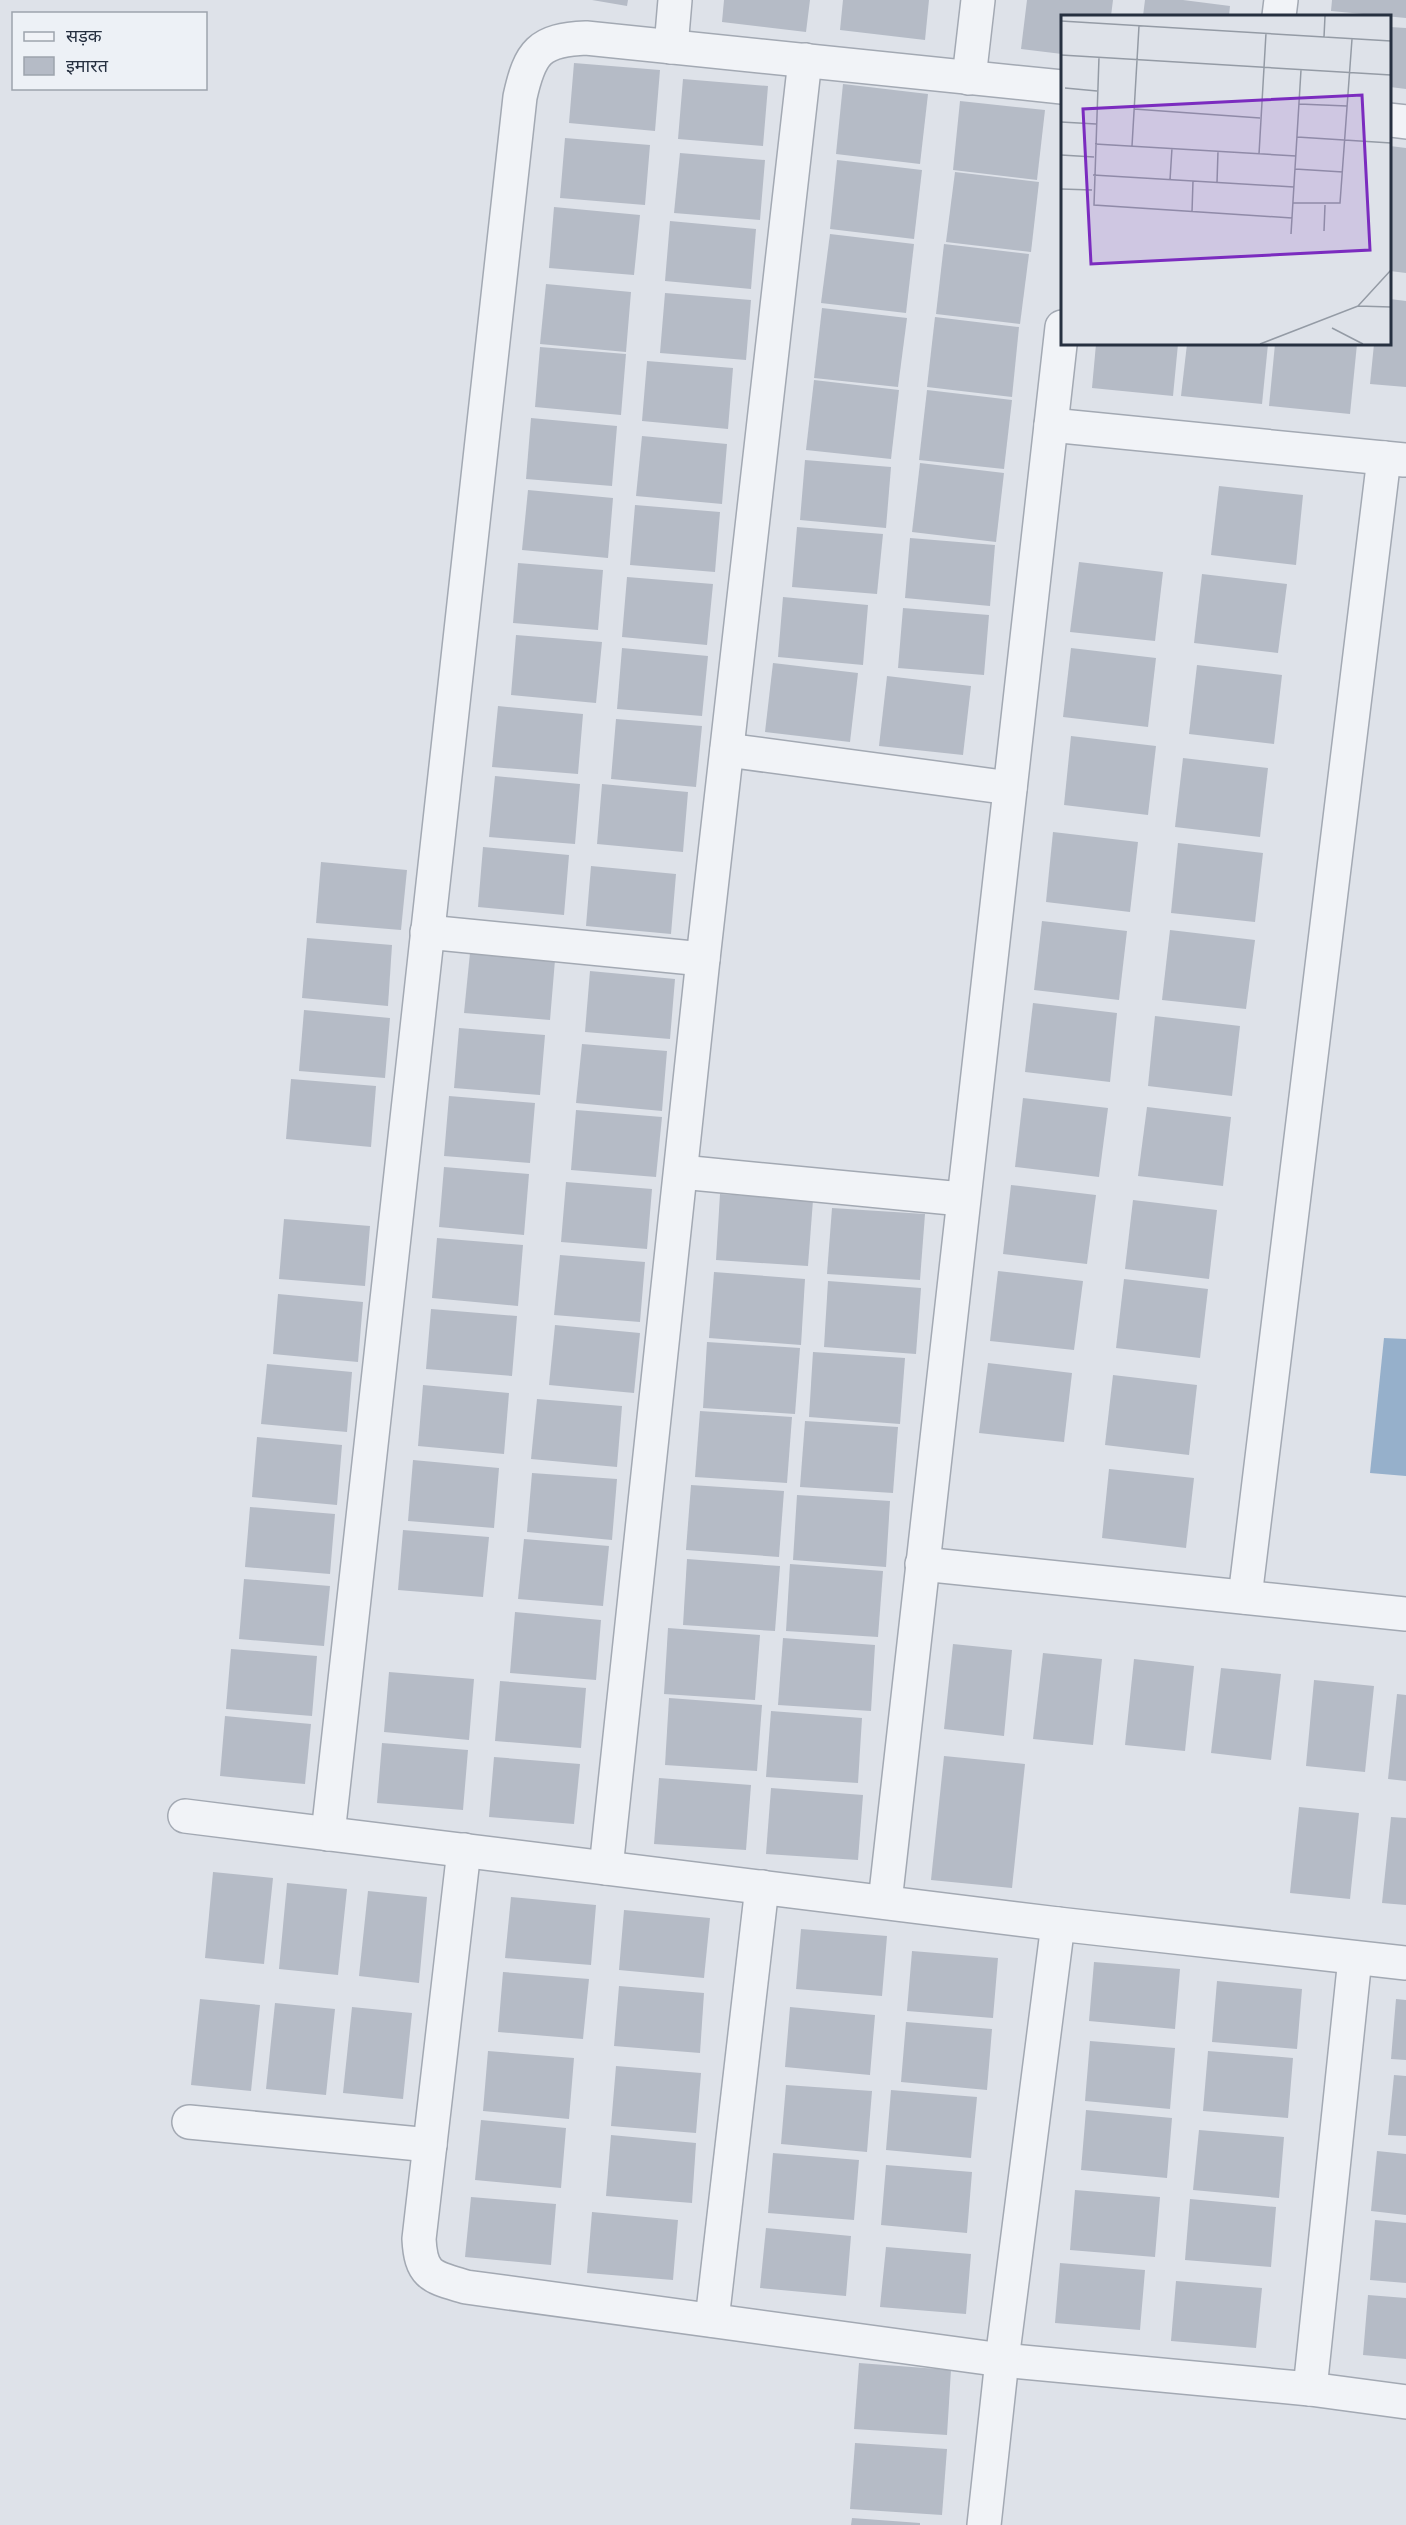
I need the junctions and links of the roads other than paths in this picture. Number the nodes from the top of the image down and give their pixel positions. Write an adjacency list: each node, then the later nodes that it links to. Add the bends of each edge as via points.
1 (675, 0): 5 (street)
2 (978, 0): 7 (street)
3 (1281, 0): 4 (street)
4 (1280, 15)
5 (671, 46): 6 (street); 16 (street, via 561,39 547,44 526,71)
6 (805, 60): 7 (street); 14 (street)
7 (969, 78): 8 (street)
8 (1061, 87)
9 (1391, 120): 10 (street)
10 (1406, 122)
11 (1061, 336): 12 (street)
12 (1051, 425): 13 (street); 15 (street)
13 (1395, 459): 21 (street)
14 (727, 750): 15 (street); 17 (street)
15 (1010, 788): 19 (street)
16 (427, 932): 17 (street); 24 (street)
17 (703, 959): 18 (street)
18 (681, 1172): 19 (street); 26 (street)
19 (962, 1200): 20 (street)
20 (922, 1564): 21 (street); 28 (street)
21 (1245, 1598): 22 (street)
22 (1406, 1614)
23 (185, 1816): 24 (street)
24 (328, 1834): 25 (street)
25 (464, 1850): 26 (street); 33 (street)
26 (606, 1868): 27 (street)
27 (762, 1887): 28 (street); 34 (street)
28 (885, 1902): 29 (street)
29 (1058, 1924): 30 (street); 35 (street)
30 (1355, 1958): 31 (street); 36 (street)
31 (1406, 1963)
32 (189, 2122): 33 (street)
33 (430, 2145): 34 (street, via 419,2239 420,2259 428,2272 466,2287)
34 (712, 2320): 35 (street)
35 (1002, 2360): 36 (street); 38 (street)
36 (1310, 2389): 37 (street)
37 (1406, 2402)
38 (984, 2525)

